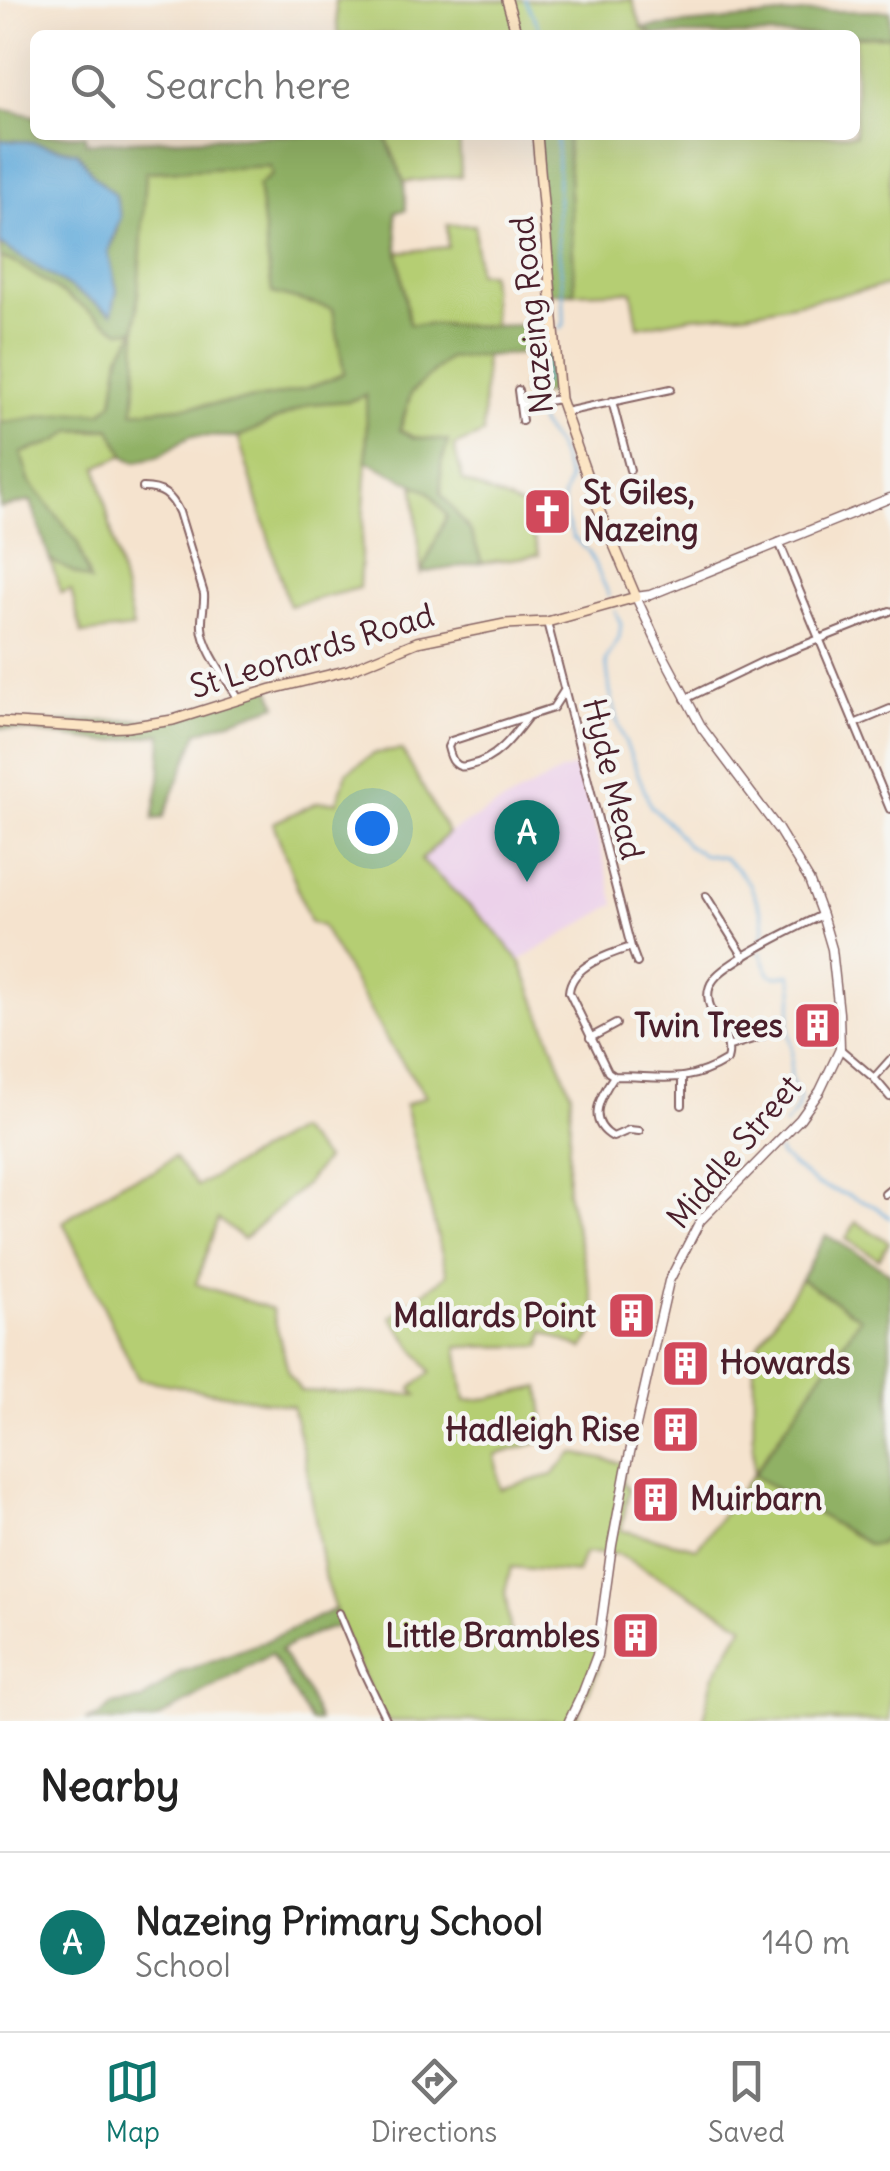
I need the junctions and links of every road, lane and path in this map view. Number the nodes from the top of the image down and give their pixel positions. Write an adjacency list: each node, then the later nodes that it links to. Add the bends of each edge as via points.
1 (508, 0): 2 (main road)
2 (516, 30)
3 (537, 140): 6 (main road, Nazeing Road)
4 (672, 389): 7 (street)
5 (518, 390): 8 (street)
6 (560, 398): 8 (street); 9 (main road, Nazeing Road)
7 (612, 402): 9 (street); 11 (street)
8 (520, 404): 10 (street)
9 (564, 412): 15 (main road, Nazeing Road)
10 (522, 421)
11 (630, 470)
12 (142, 488): 20 (street, via 156,488 174,501 204,594 204,641)
13 (890, 498): 14 (street)
14 (779, 542): 15 (street); 18 (street)
15 (636, 596): 17 (main road, St Leonards Road); 21 (street, Middle Street)
16 (890, 611): 18 (street)
17 (547, 622): 19 (street, Hyde Mead); 20 (main road, St Leonards Road, via 430,638 349,670)
18 (819, 640): 21 (street); 27 (street)
19 (564, 690): 22 (street); 25 (street, Hyde Mead)
20 (238, 698): 26 (main road, St Leonards Road, via 128,727)
21 (685, 700): 30 (street, Middle Street, via 786,842)
22 (553, 708): 24 (street); 25 (street)
23 (890, 709): 27 (street)
24 (526, 718): 24 (street, via 451,740 452,759 462,767 484,761)
25 (572, 718): 31 (street, Hyde Mead)
26 (0, 722)
27 (854, 724): 28 (street)
28 (890, 809)
29 (706, 896): 32 (street)
30 (822, 915): 32 (street); 38 (street, Middle Street, via 836,977)
31 (630, 947): 33 (street, Hyde Mead); 36 (street, via 570,982)
32 (744, 957): 37 (street, via 708,990)
33 (637, 963)
34 (616, 1024): 36 (street)
35 (763, 1036): 37 (street)
36 (590, 1038): 40 (street)
37 (730, 1046): 41 (street, via 728,1060)
38 (840, 1049): 42 (street); 48 (street, Middle Street, via 800,1119 700,1221 670,1281 626,1470 597,1655)
39 (890, 1060): 42 (street)
40 (614, 1076): 41 (street); 45 (street, via 601,1096 599,1124 612,1137)
41 (682, 1078): 44 (street)
42 (874, 1078): 43 (street)
43 (890, 1098)
44 (682, 1105)
45 (640, 1130)
46 (339, 1614): 47 (street)
47 (388, 1721)
48 (569, 1721)

